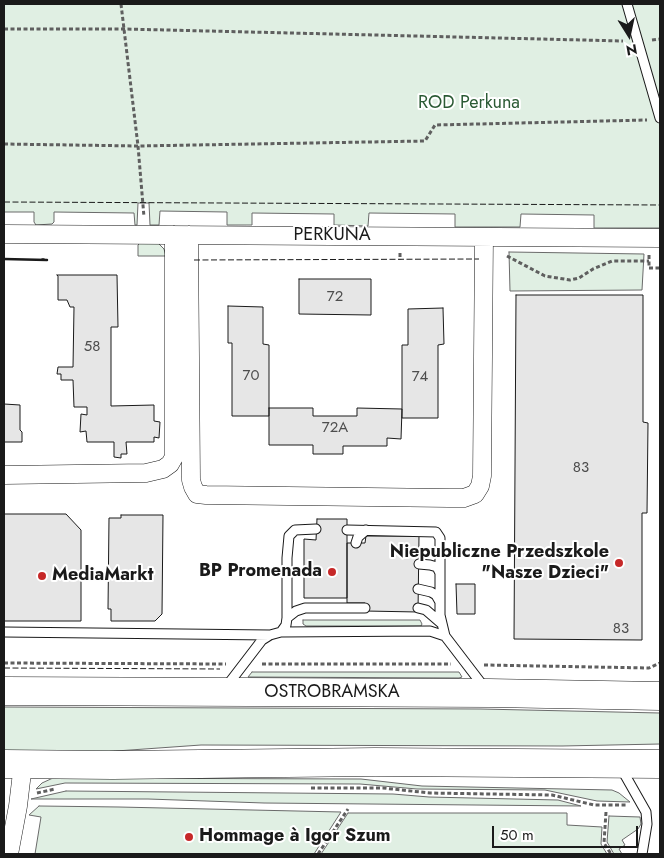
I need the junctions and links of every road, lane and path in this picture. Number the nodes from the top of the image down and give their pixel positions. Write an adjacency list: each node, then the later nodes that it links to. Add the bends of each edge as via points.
1 (121, 4): 4 (path)
2 (627, 4): 6 (lane)
3 (4, 29): 4 (path)
4 (124, 29): 6 (path); 10 (path)
5 (660, 39): 6 (path)
6 (638, 41): 7 (lane)
7 (660, 118)
8 (650, 120): 10 (path, via 435,125 425,141)
9 (4, 144): 10 (path)
10 (138, 146): 12 (path)
11 (4, 234): 12 (street, PERKUNA)
12 (144, 235): 13 (street, PERKUNA)
13 (181, 235): 14 (street, PERKUNA); 14 (street, via 191,480 197,494 450,498 475,494 482,476); 18 (street, via 174,457 170,464 146,473)
14 (484, 237): 15 (street, PERKUNA)
15 (660, 238)
16 (501, 253): 17 (path, via 536,272 560,280 579,278 612,261)
17 (649, 261)
18 (4, 475)
19 (316, 529): 29 (lane, via 295,530 289,536)
20 (347, 530): 21 (lane)
21 (366, 530): 22 (lane, via 358,536); 24 (lane, via 436,532 440,538)
22 (356, 543)
23 (419, 564): 24 (lane, via 437,567)
24 (440, 573): 26 (lane)
25 (418, 589): 26 (lane, via 431,592)
26 (440, 602): 30 (lane)
27 (365, 608): 29 (lane, via 352,605 305,608)
28 (418, 608): 30 (lane, via 426,610)
29 (288, 618): 32 (lane)
30 (441, 624): 34 (lane)
31 (4, 632): 33 (lane)
32 (281, 632): 33 (lane); 34 (lane, via 430,631)
33 (270, 635): 42 (lane, via 257,646)
34 (445, 636): 43 (lane)
35 (4, 663): 37 (path)
36 (660, 663): 40 (path, via 649,668)
37 (210, 664)
38 (289, 664): 39 (path)
39 (411, 665)
40 (504, 665)
41 (4, 691): 42 (main road, OSTROBRAMSKA)
42 (222, 693): 43 (main road, OSTROBRAMSKA)
43 (489, 694): 44 (main road, OSTROBRAMSKA)
44 (660, 696)
45 (13, 764): 46 (main road); 50 (street)
46 (618, 764): 47 (main road); 51 (lane)
47 (660, 764)
48 (306, 788): 51 (path, via 552,795 594,804)
49 (57, 789): 50 (path)
50 (19, 794): 54 (street)
51 (644, 806): 57 (lane, via 647,824)
52 (348, 809): 55 (path)
53 (606, 812): 56 (path, via 604,844)
54 (9, 854)
55 (318, 854)
56 (611, 854)
57 (642, 854)

